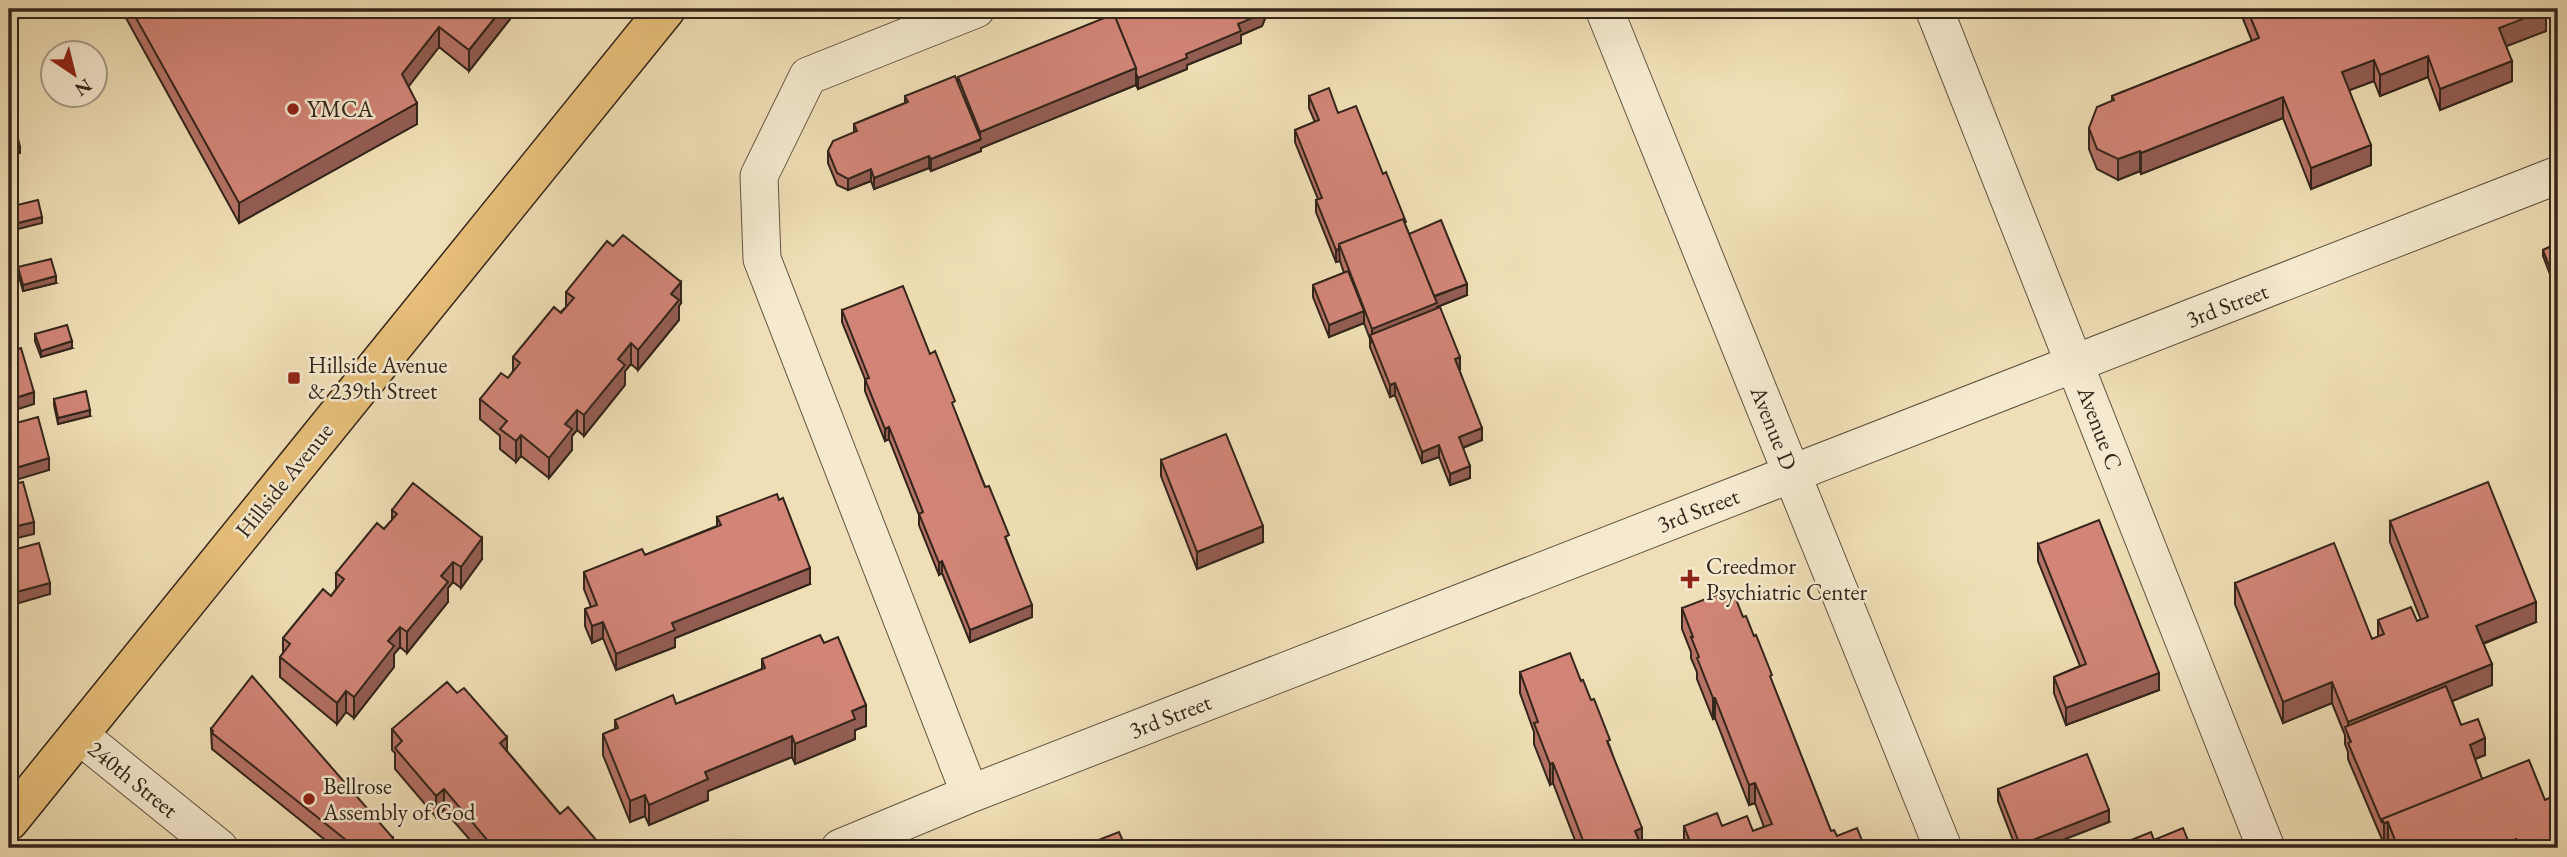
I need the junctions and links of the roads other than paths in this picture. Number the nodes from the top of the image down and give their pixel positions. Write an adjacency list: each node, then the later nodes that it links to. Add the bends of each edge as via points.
1 (666, 9): 8 (main road, Hillside Avenue)
2 (976, 9): 9 (street, via 808,76 759,176 762,260)
3 (1604, 9): 7 (street, Avenue D)
4 (1934, 9): 6 (street, Avenue C)
5 (2558, 176): 6 (street, 3rd Street)
6 (2074, 364): 7 (street, 3rd Street); 14 (street, Avenue C)
7 (1793, 475): 9 (street, 3rd Street); 13 (street, Avenue D)
8 (79, 735): 10 (main road, Hillside Avenue); 11 (street, 240th Street)
9 (970, 794): 12 (street, 3rd Street)
10 (12, 810)
11 (219, 848)
12 (840, 848)
13 (1943, 848)
14 (2266, 848)

